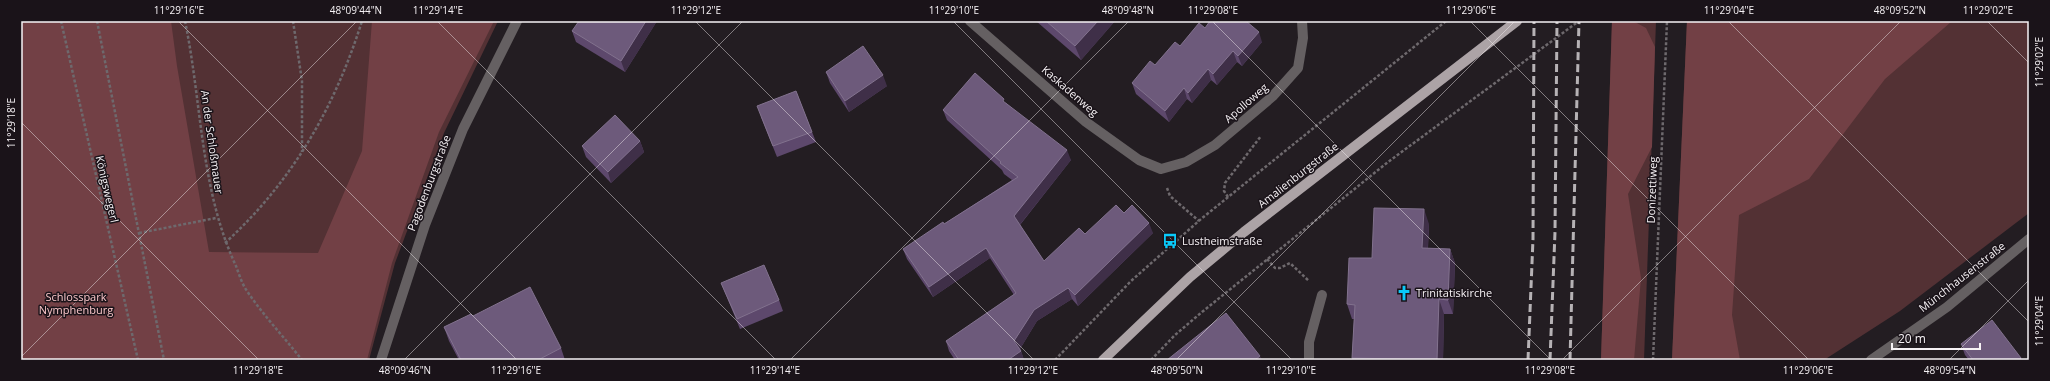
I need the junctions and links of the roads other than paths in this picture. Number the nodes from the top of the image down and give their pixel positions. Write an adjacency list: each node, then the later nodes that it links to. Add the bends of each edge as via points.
1 (517, 21): 8 (street, Pagodenburgstraße, via 463,129 425,225)
2 (970, 21): 5 (street, Kaskadenweg, via 1086,122 1139,160)
3 (1302, 21): 5 (street, Apolloweg, via 1303,38 1298,68 1273,96 1215,145 1186,162)
4 (1517, 21): 9 (main road, Amalienburgstraße, via 1244,232 1190,277)
5 (1161, 168)
6 (2029, 239): 11 (street, Münchhausenstraße, via 1947,306)
7 (1322, 294): 10 (street, via 1309,342)
8 (381, 360)
9 (1103, 360)
10 (1309, 360)
11 (1871, 360)

